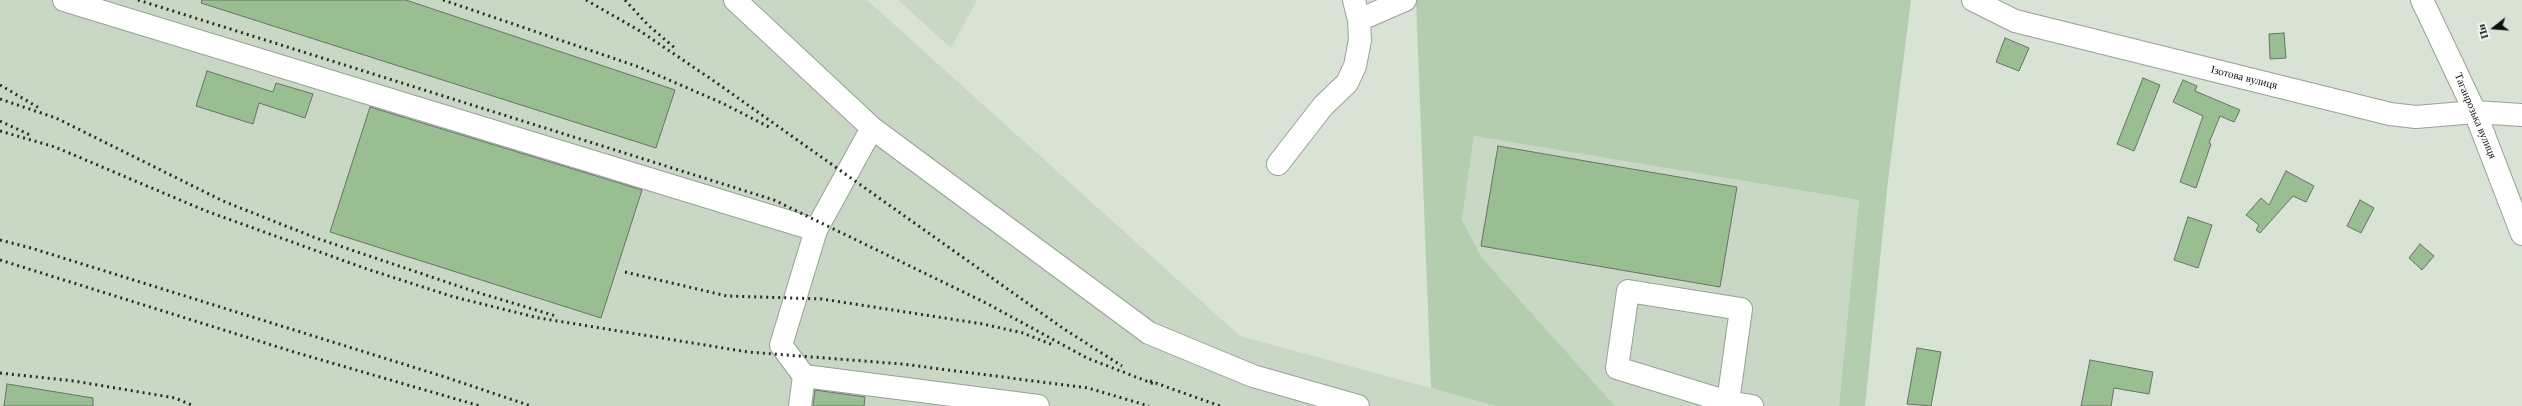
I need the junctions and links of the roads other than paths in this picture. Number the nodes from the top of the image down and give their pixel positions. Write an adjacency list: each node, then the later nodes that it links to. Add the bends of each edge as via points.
1 (64, 0): 11 (street)
2 (735, 0): 9 (street)
3 (1405, 0): 6 (street)
4 (1973, 0): 7 (street, Ізотова вулиця, via 2015,21 2390,114 2416,117)
5 (2422, 0): 7 (street, Таганрозька вулиця)
6 (1357, 10): 10 (street, via 1360,40 1355,66 1347,83 1323,106)
7 (2475, 112): 8 (street, Ізотова вулиця); 12 (street, Таганрозька вулиця)
8 (2522, 115)
9 (872, 128): 11 (street); 17 (street, via 1149,333 1252,376)
10 (1278, 164)
11 (816, 230): 13 (street, via 781,345)
12 (2522, 234)
13 (804, 376): 15 (street); 16 (street)
14 (1728, 402): 14 (street, via 1741,309 1628,291 1617,368); 18 (street)
15 (800, 406)
16 (1038, 406)
17 (1358, 406)
18 (1752, 406)

